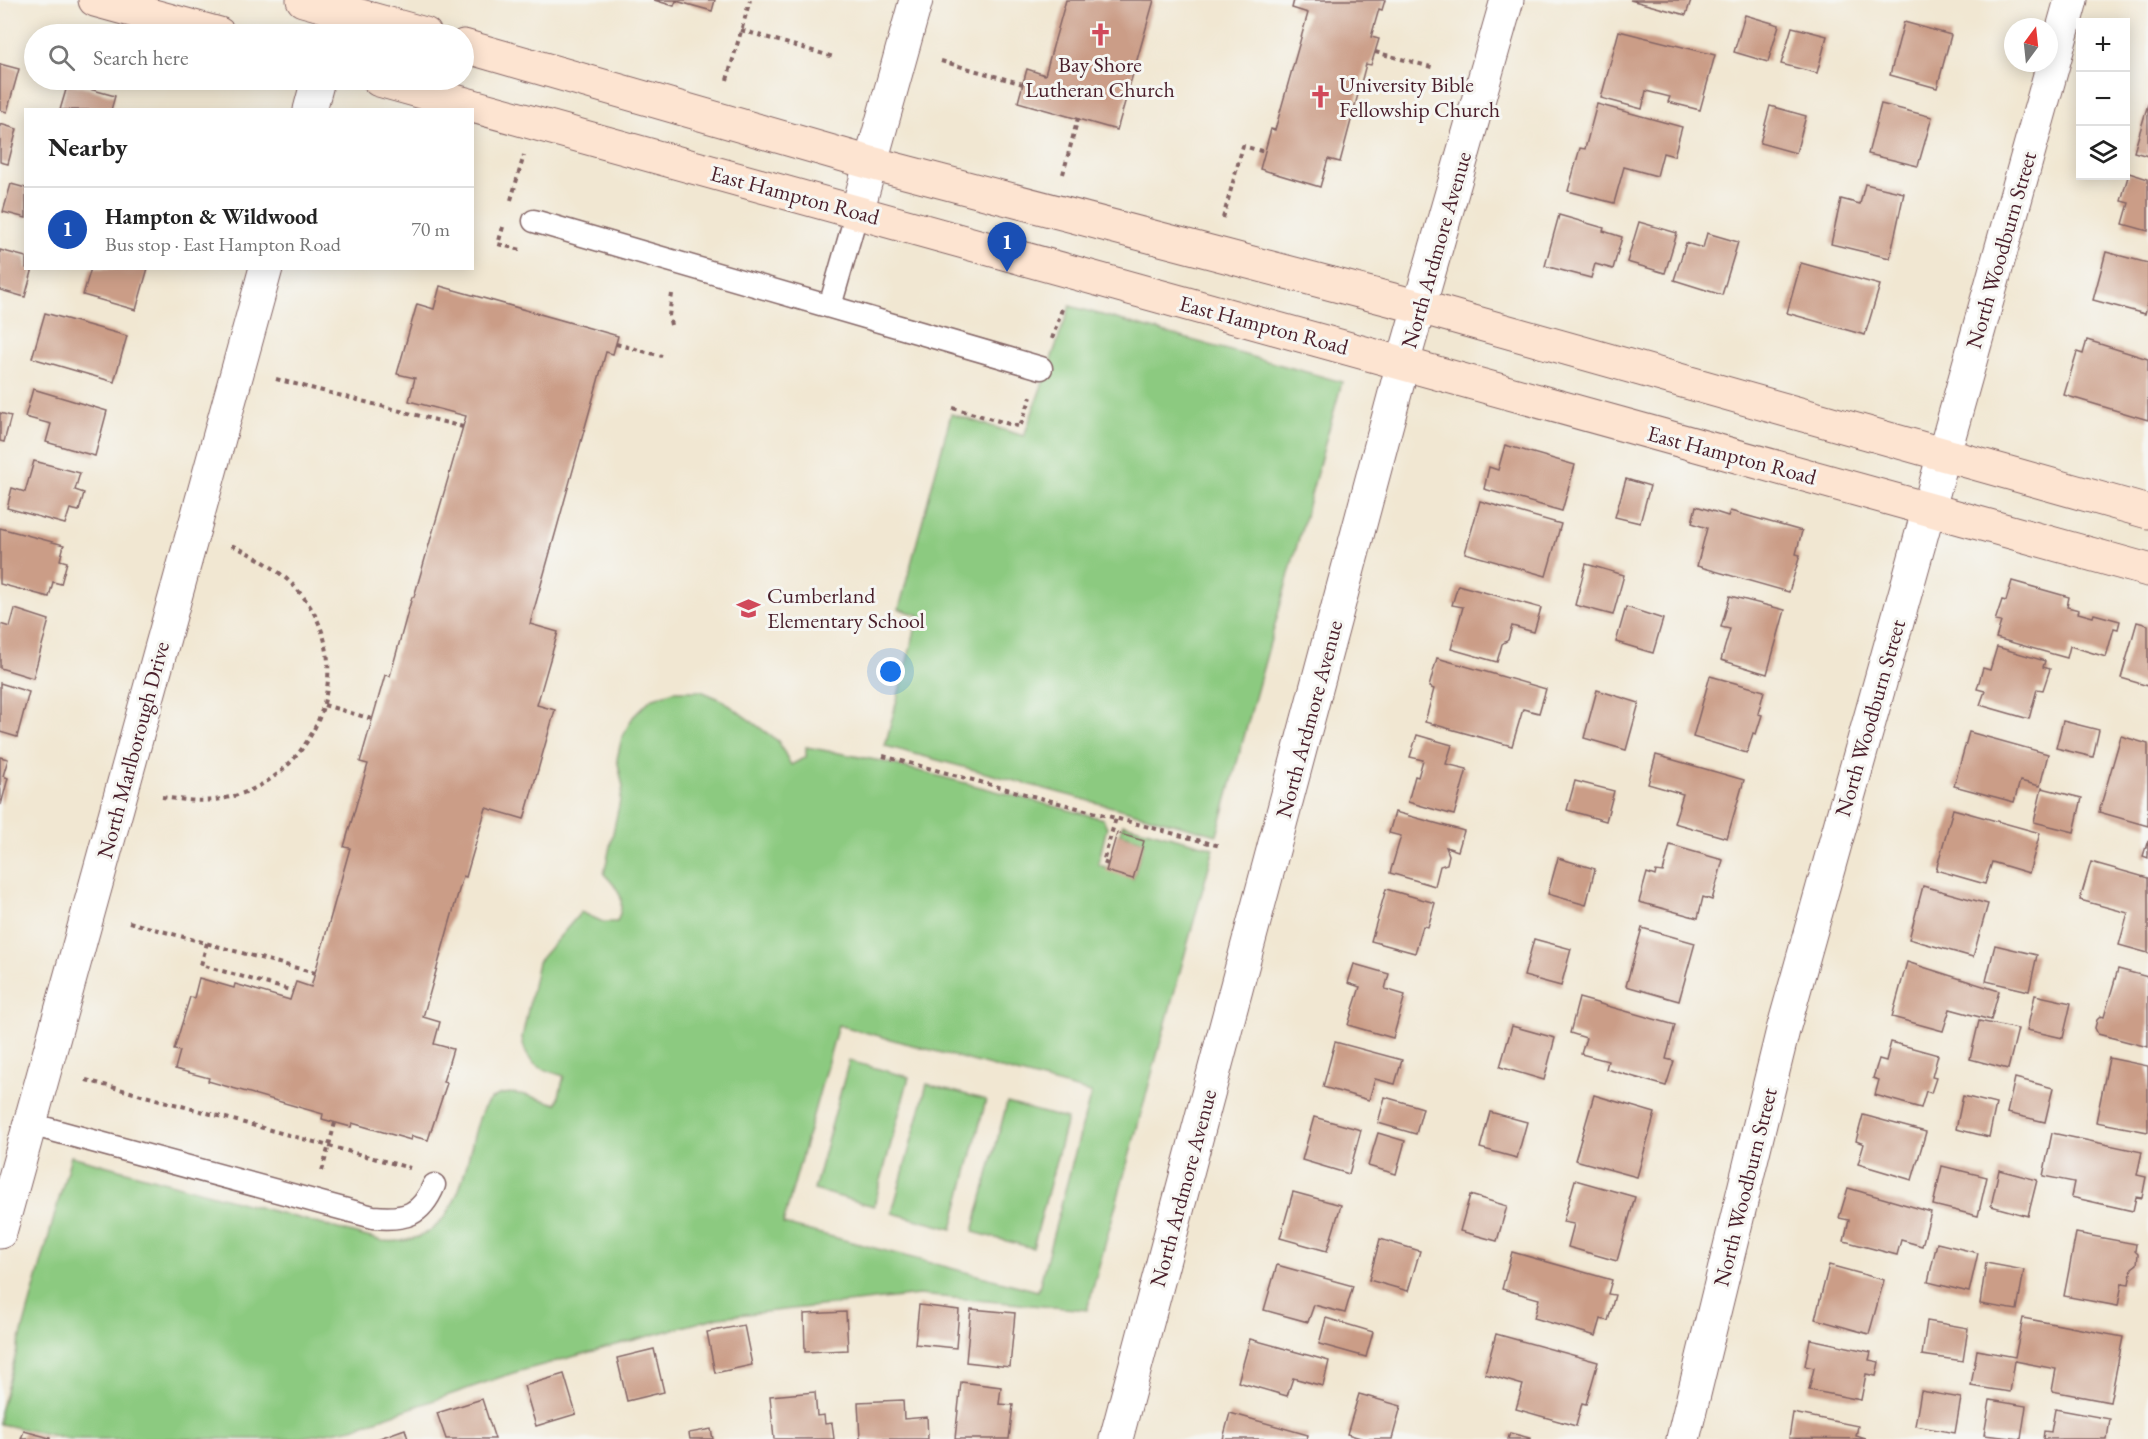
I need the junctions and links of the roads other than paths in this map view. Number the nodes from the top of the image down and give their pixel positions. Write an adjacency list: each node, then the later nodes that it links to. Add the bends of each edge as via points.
1 (95, 0): 7 (main road)
2 (303, 0): 6 (main road)
3 (916, 0): 13 (street)
4 (1507, 0): 18 (street, North Ardmore Avenue)
5 (2071, 0): 21 (street, North Woodburn Street)
6 (335, 15): 8 (main road)
7 (183, 24)
8 (377, 24)
9 (474, 49): 13 (main road)
10 (315, 90): 12 (street)
11 (415, 90): 14 (main road, East Hampton Road)
12 (311, 108)
13 (871, 163): 14 (street); 18 (main road)
14 (857, 212): 17 (lane); 19 (main road, East Hampton Road)
15 (534, 221): 17 (lane)
16 (265, 270): 25 (street, North Marlborough Drive)
17 (830, 306): 20 (lane)
18 (1420, 307): 19 (street, North Ardmore Avenue); 21 (main road)
19 (1403, 363): 22 (main road, East Hampton Road); 28 (street, North Ardmore Avenue)
20 (1041, 368)
21 (1943, 455): 22 (street, North Woodburn Street); 23 (main road)
22 (1928, 509): 24 (main road, East Hampton Road); 29 (street, North Woodburn Street, via 1783,1030)
23 (2148, 512)
24 (2148, 570)
25 (30, 1124): 26 (lane, via 374,1216 396,1219 415,1212 428,1199); 27 (street, North Marlborough Drive)
26 (434, 1185)
27 (0, 1232)
28 (1116, 1439)
29 (1683, 1439)

